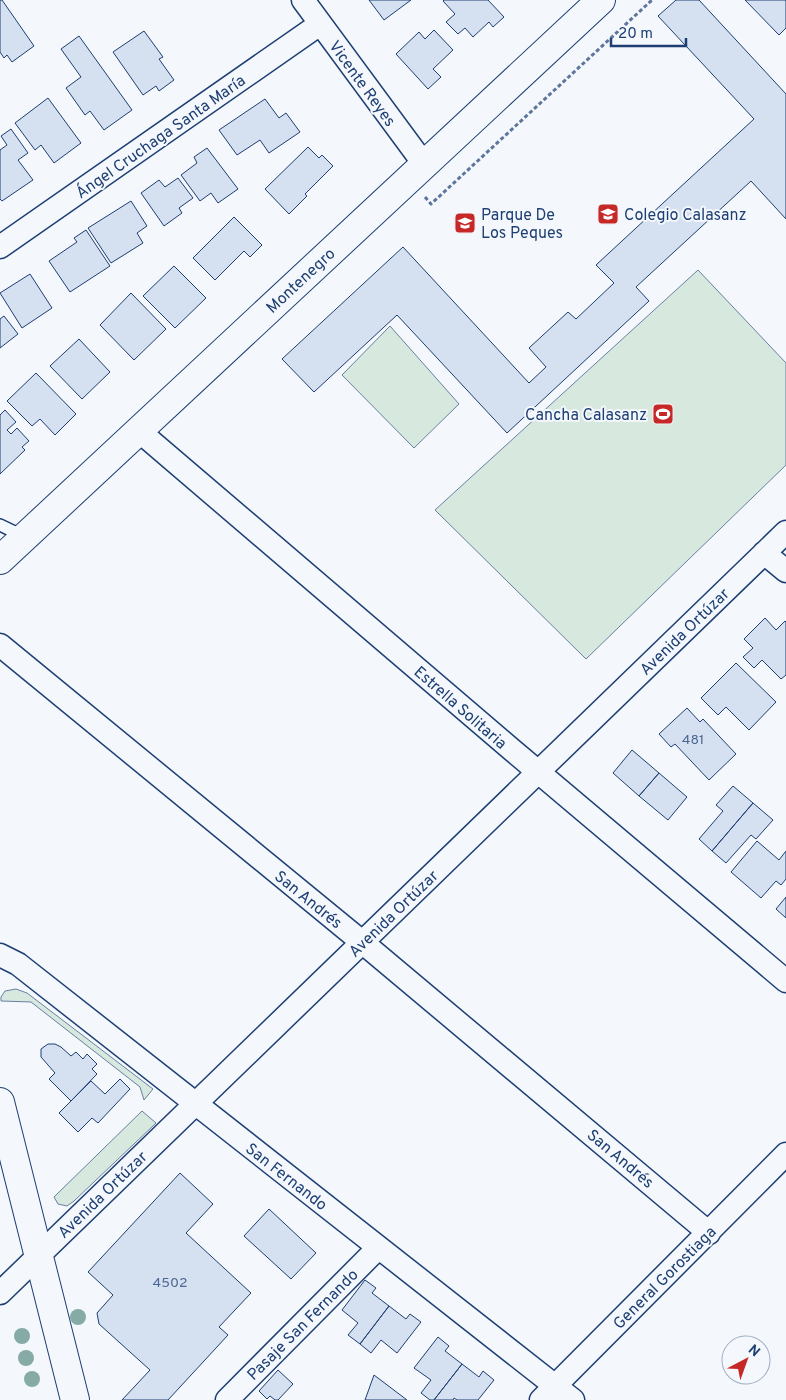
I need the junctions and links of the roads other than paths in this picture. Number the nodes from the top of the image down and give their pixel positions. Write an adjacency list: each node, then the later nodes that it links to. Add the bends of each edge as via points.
1 (303, 0): 3 (street, Vicente Reyes)
2 (601, 0): 4 (street, Montenegro)
3 (320, 24): 4 (street, Vicente Reyes); 5 (street, Ángel Cruchaga Santa María)
4 (424, 164): 6 (street, Montenegro)
5 (0, 247)
6 (139, 431): 9 (street, Montenegro); 14 (street, Estrella Solitaria)
7 (0, 525): 9 (lane)
8 (786, 532): 10 (street, Avenida Ortúzar)
9 (25, 537): 11 (street, Montenegro)
10 (764, 553): 12 (street); 14 (street, Avenida Ortúzar)
11 (0, 560)
12 (786, 571)
13 (0, 645): 15 (street, San Andrés)
14 (538, 772): 15 (street, Avenida Ortúzar); 17 (street, Estrella Solitaria)
15 (362, 942): 19 (street, Avenida Ortúzar); 21 (street, San Andrés)
16 (0, 955): 19 (street, San Fernando, via 18,964)
17 (786, 981)
18 (0, 1102): 23 (street)
19 (195, 1104): 22 (street, San Fernando); 23 (street, Avenida Ortúzar)
20 (786, 1154): 21 (street, General Gorostiaga)
21 (709, 1233): 25 (street, General Gorostiaga)
22 (378, 1248): 25 (street, San Fernando); 27 (street, Pasaje San Fernando)
23 (39, 1255): 24 (street, Avenida Ortúzar); 26 (street)
24 (0, 1293)
25 (548, 1393): 28 (street, San Fernando)
26 (75, 1400)
27 (227, 1400)
28 (573, 1400)

